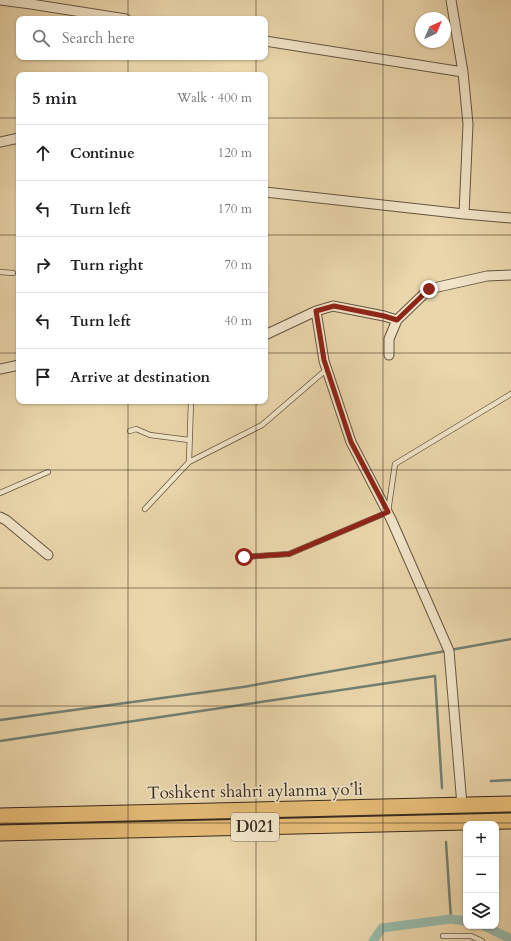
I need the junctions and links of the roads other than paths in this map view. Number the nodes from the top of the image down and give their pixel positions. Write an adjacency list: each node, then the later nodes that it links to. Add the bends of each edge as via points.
1 (0, 0): 3 (street)
2 (451, 0): 6 (street)
3 (31, 2): 4 (street)
4 (109, 16)
5 (268, 41): 6 (street)
6 (463, 72): 10 (street, via 468,124)
7 (16, 139): 8 (street)
8 (0, 142)
9 (268, 192): 10 (street)
10 (464, 214): 11 (street)
11 (511, 218)
12 (0, 272): 13 (lane)
13 (12, 273)
14 (511, 275): 16 (street, via 487,276 429,289)
15 (316, 311): 16 (street, via 334,306); 17 (street); 20 (street)
16 (397, 320): 18 (street, via 389,339)
17 (268, 334)
18 (390, 355)
19 (16, 366): 21 (street)
20 (327, 368): 26 (lane, via 262,425); 30 (street, via 351,442)
21 (0, 369)
22 (511, 394): 30 (lane, via 395,464)
23 (191, 404): 25 (lane)
24 (130, 431): 25 (lane, via 136,429 150,435)
25 (189, 440): 26 (lane)
26 (189, 462): 29 (lane)
27 (48, 472): 28 (lane)
28 (0, 493)
29 (145, 509)
30 (388, 512): 33 (lane, via 289,554); 35 (street, via 448,649)
31 (0, 517): 32 (street)
32 (48, 555)
33 (244, 557)
34 (511, 804): 35 (highway, Toshkent shahri aylanma yoʻli / D021)
35 (462, 805): 36 (highway, Toshkent shahri aylanma yoʻli / D021)
36 (107, 813): 37 (highway, Toshkent shahri aylanma yoʻli / D021); 39 (highway, via 112,822)
37 (0, 816)
38 (511, 821): 39 (highway, Toshkent shahri aylanma yoʻli / D021)
39 (107, 830): 40 (highway, Toshkent shahri aylanma yoʻli / D021)
40 (0, 833)
41 (443, 936): 42 (lane, via 471,936)
42 (482, 941)

